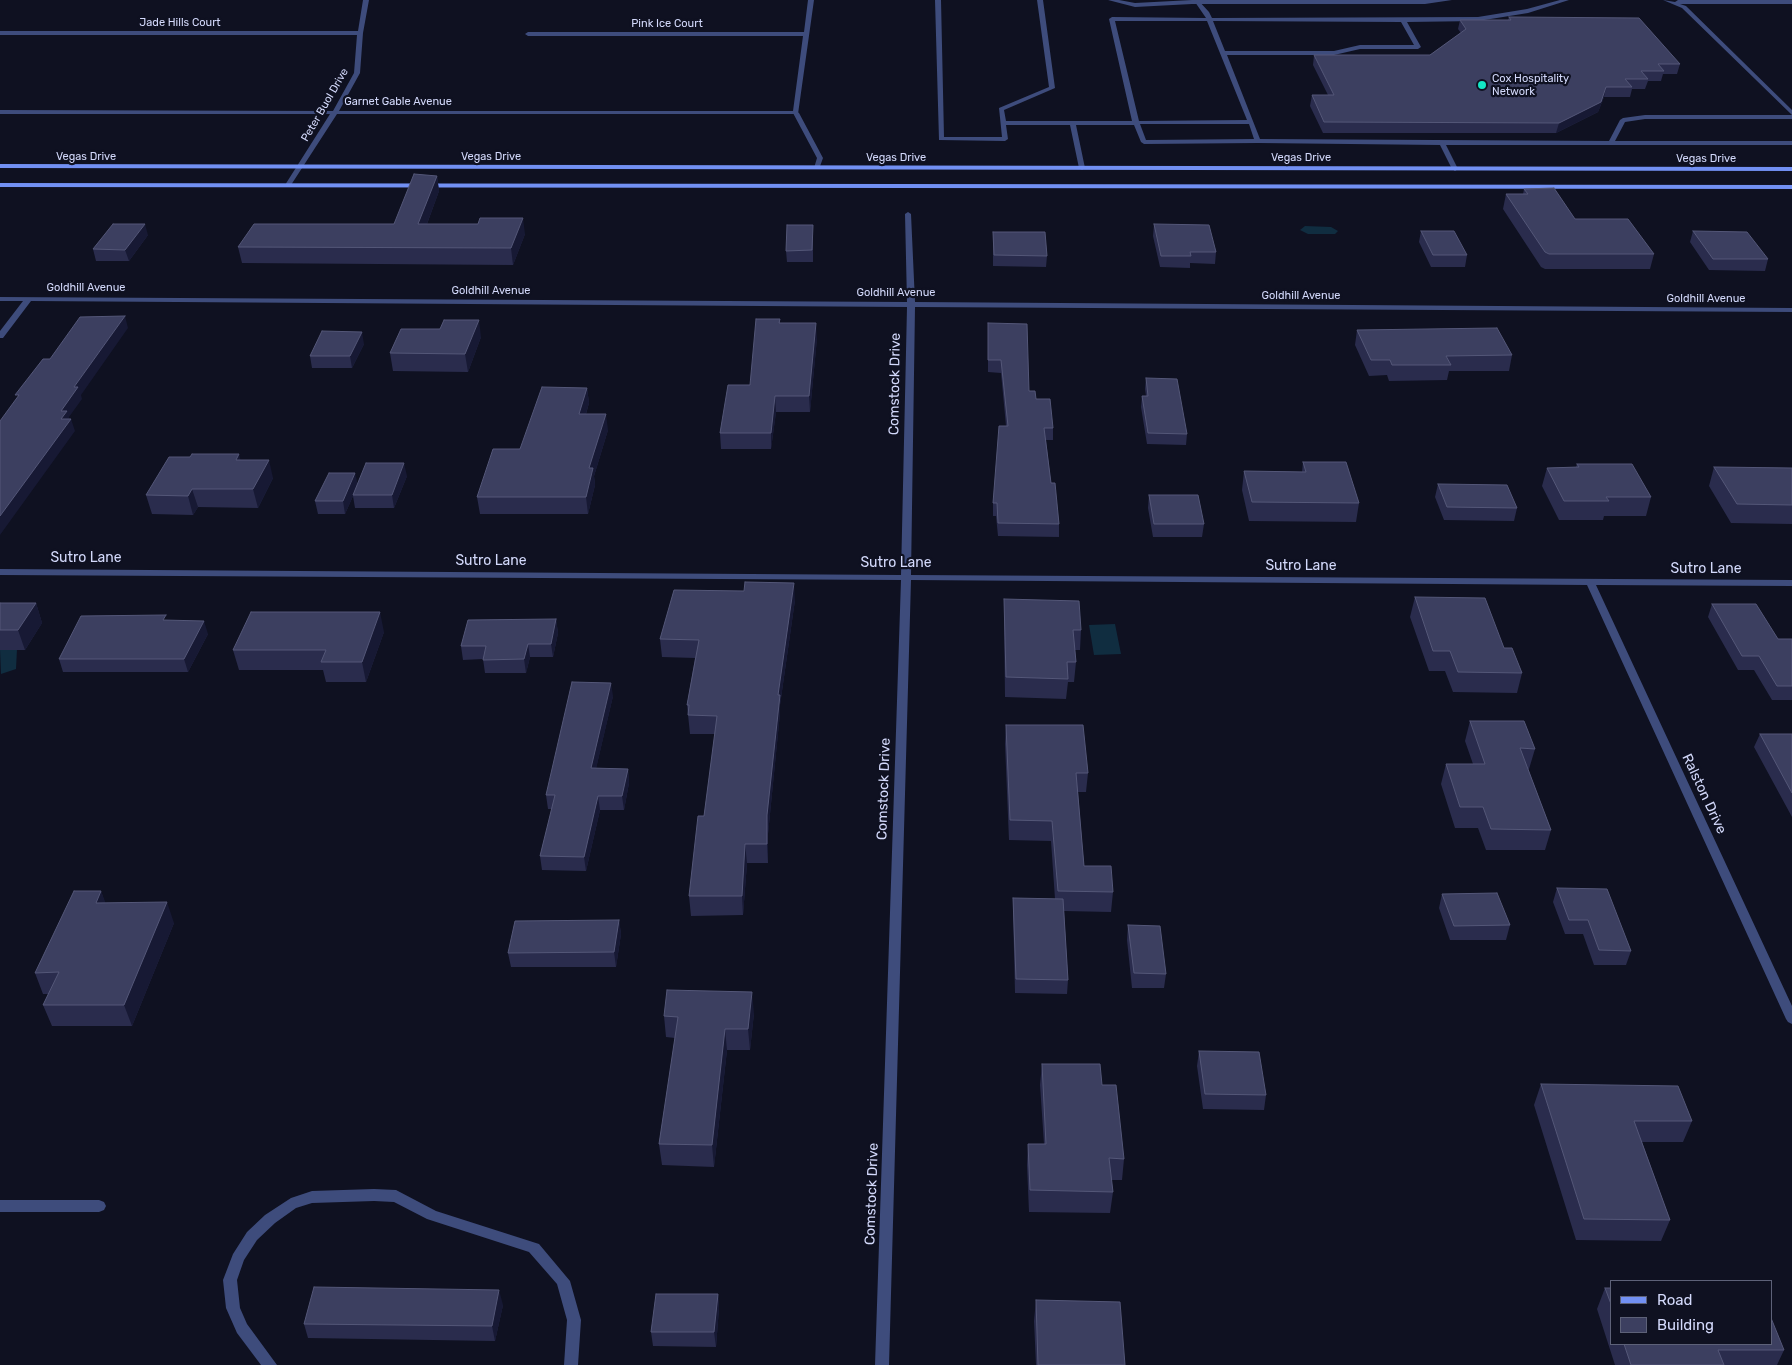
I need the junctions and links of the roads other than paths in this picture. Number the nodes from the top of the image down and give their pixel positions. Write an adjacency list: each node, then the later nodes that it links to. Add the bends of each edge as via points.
1 (366, 0): 16 (street, Peter Buol Drive)
2 (811, 0): 18 (street)
3 (938, 0): 26 (street, via 941,139 1005,139)
4 (1040, 0): 26 (street, via 1052,88 1001,109)
5 (1449, 0): 9 (street)
6 (1566, 0): 14 (street, via 1528,12 1478,19)
7 (1113, 1): 11 (street, via 1135,5)
8 (1293, 1): 9 (street); 11 (street)
9 (1393, 1)
10 (1669, 1): 12 (street); 23 (street, via 1684,7)
11 (1198, 2): 13 (street)
12 (1792, 2)
13 (1210, 20): 14 (street); 19 (street); 28 (street, via 1112,20)
14 (1403, 20): 19 (street, via 1418,47 1360,47 1334,54)
15 (0, 33): 16 (street, Jade Hills Court)
16 (360, 33): 21 (street, Peter Buol Drive, via 356,73)
17 (528, 34): 18 (street, Pink Ice Court)
18 (805, 34): 22 (street)
19 (1224, 53): 25 (street)
20 (0, 112): 21 (street, Garnet Gable Avenue)
21 (335, 112): 22 (street, Garnet Gable Avenue); 34 (street, Peter Buol Drive)
22 (796, 113): 35 (street, via 820,158)
23 (1792, 113)
24 (1792, 117): 31 (street, via 1645,117 1623,120)
25 (1252, 122): 28 (street); 29 (street)
26 (1003, 123): 27 (street)
27 (1073, 123): 28 (street); 36 (street)
28 (1136, 123): 29 (street, via 1144,142)
29 (1258, 141): 30 (street)
30 (1442, 143): 31 (street); 37 (street)
31 (1611, 143): 32 (street)
32 (1792, 143)
33 (0, 166): 34 (main road, Vegas Drive)
34 (300, 167): 35 (main road, Vegas Drive); 40 (street, Peter Buol Drive)
35 (817, 168): 36 (main road, Vegas Drive)
36 (1082, 168): 37 (main road, Vegas Drive); 41 (main road)
37 (1455, 169): 38 (main road, Vegas Drive)
38 (1792, 169)
39 (0, 185): 40 (main road)
40 (288, 185): 41 (main road)
41 (1086, 186): 42 (main road)
42 (1792, 187)
43 (908, 214): 46 (street, Comstock Drive)
44 (0, 299): 45 (street, Goldhill Avenue)
45 (30, 299): 46 (street, Goldhill Avenue); 48 (street)
46 (911, 304): 47 (street, Goldhill Avenue); 50 (street, Comstock Drive)
47 (1792, 310)
48 (0, 336)
49 (0, 572): 50 (street, Sutro Lane)
50 (906, 577): 51 (street, Sutro Lane); 58 (street, Comstock Drive)
51 (1590, 582): 52 (street, Sutro Lane); 53 (street, Ralston Drive)
52 (1792, 583)
53 (1792, 1019)
54 (0, 1206): 55 (street)
55 (99, 1206)
56 (270, 1365): 57 (street, via 242,1328 233,1308 230,1280 238,1258 252,1236 291,1204 312,1198 374,1195 396,1196 432,1215 534,1248 563,1281 574,1320)
57 (571, 1365)
58 (882, 1365)

